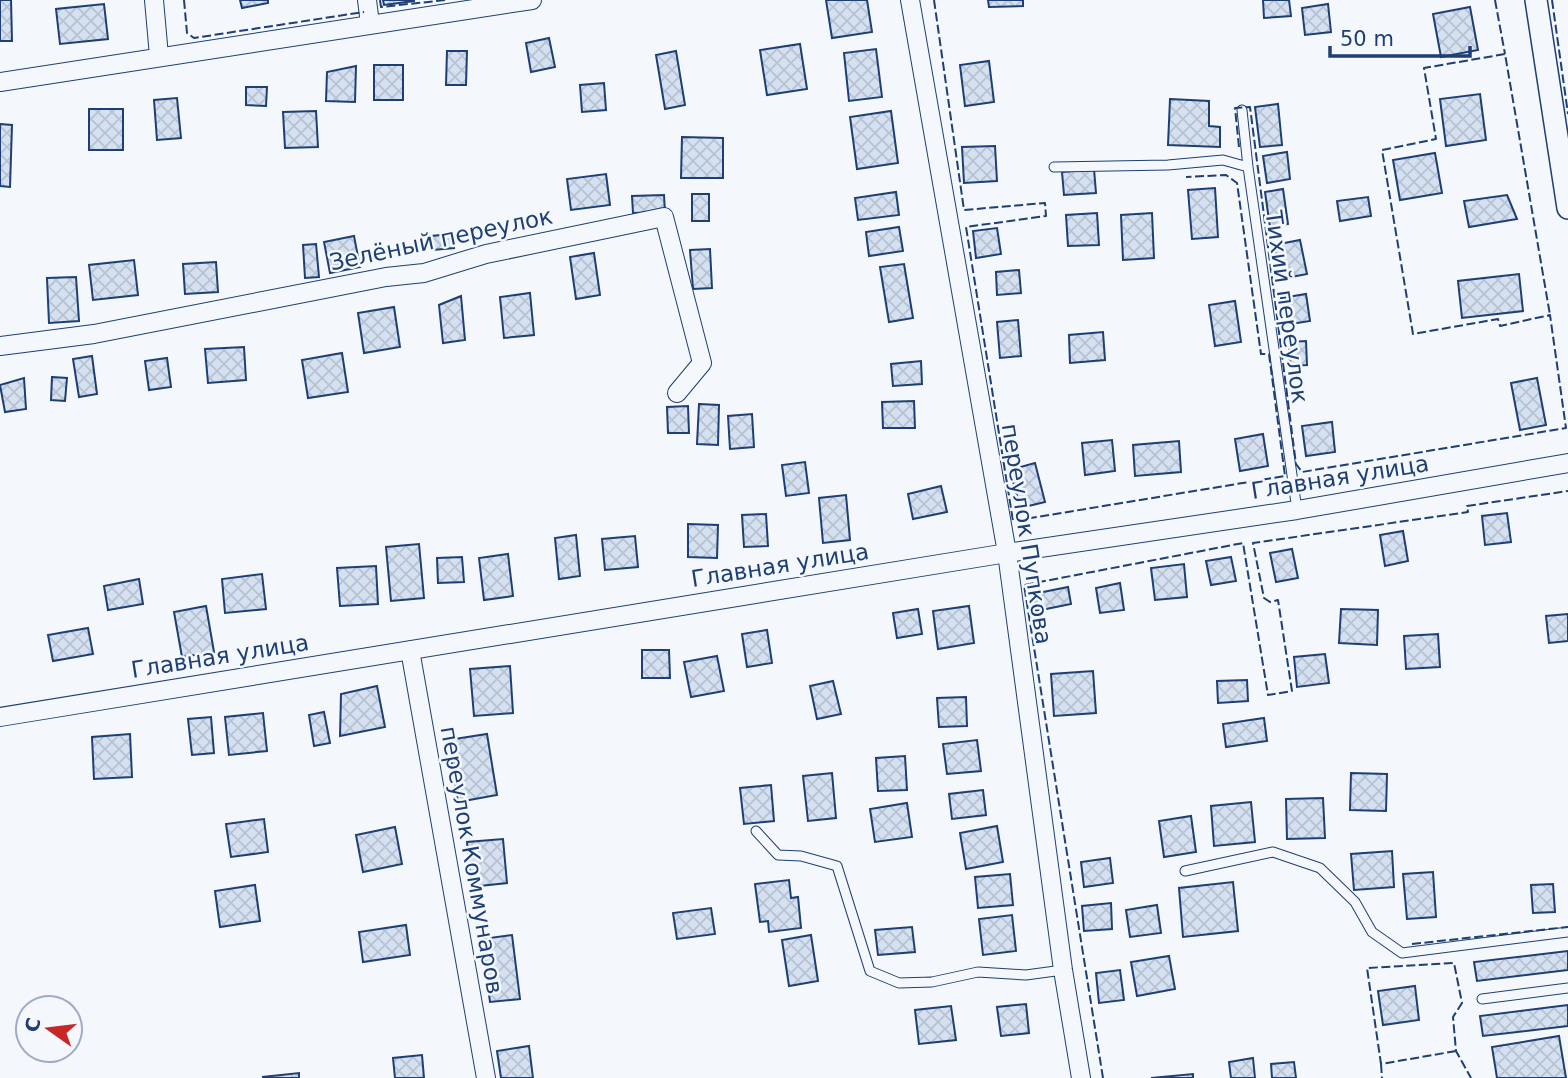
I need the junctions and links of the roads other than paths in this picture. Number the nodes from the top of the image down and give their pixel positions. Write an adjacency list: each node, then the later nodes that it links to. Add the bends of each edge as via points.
1 (154, 0): 7 (street)
2 (367, 0): 6 (street)
3 (532, 0): 6 (street)
4 (910, 0): 17 (street, переулок Пупкова)
5 (1536, 0): 12 (street)
6 (370, 24): 7 (street)
7 (159, 56): 8 (street)
8 (0, 82)
9 (1242, 110): 11 (lane, Тихий переулок)
10 (1054, 167): 11 (lane, via 1223,160)
11 (1248, 167): 16 (lane, Тихий переулок)
12 (1568, 208)
13 (0, 345): 14 (street, Зелёный переулок, via 93,334 424,273 486,254 664,217 702,363)
14 (677, 393)
15 (1568, 463): 16 (street, Главная улица)
16 (1297, 510): 17 (street, Главная улица)
17 (1007, 553): 18 (street, Главная улица); 23 (street, переулок Пупкова)
18 (411, 650): 19 (street, Главная улица); 26 (street, переулок Коммунаров)
19 (0, 717)
20 (757, 831): 23 (lane, via 778,855 837,866 870,971 899,983 932,982 978,972 1026,975)
21 (1185, 872): 22 (lane, via 1273,852 1320,868 1355,902 1372,932 1402,953)
22 (1568, 932)
23 (1063, 970): 27 (street, переулок Пупкова)
24 (1568, 988): 25 (lane)
25 (1482, 999)
26 (486, 1078)
27 (1081, 1078)

